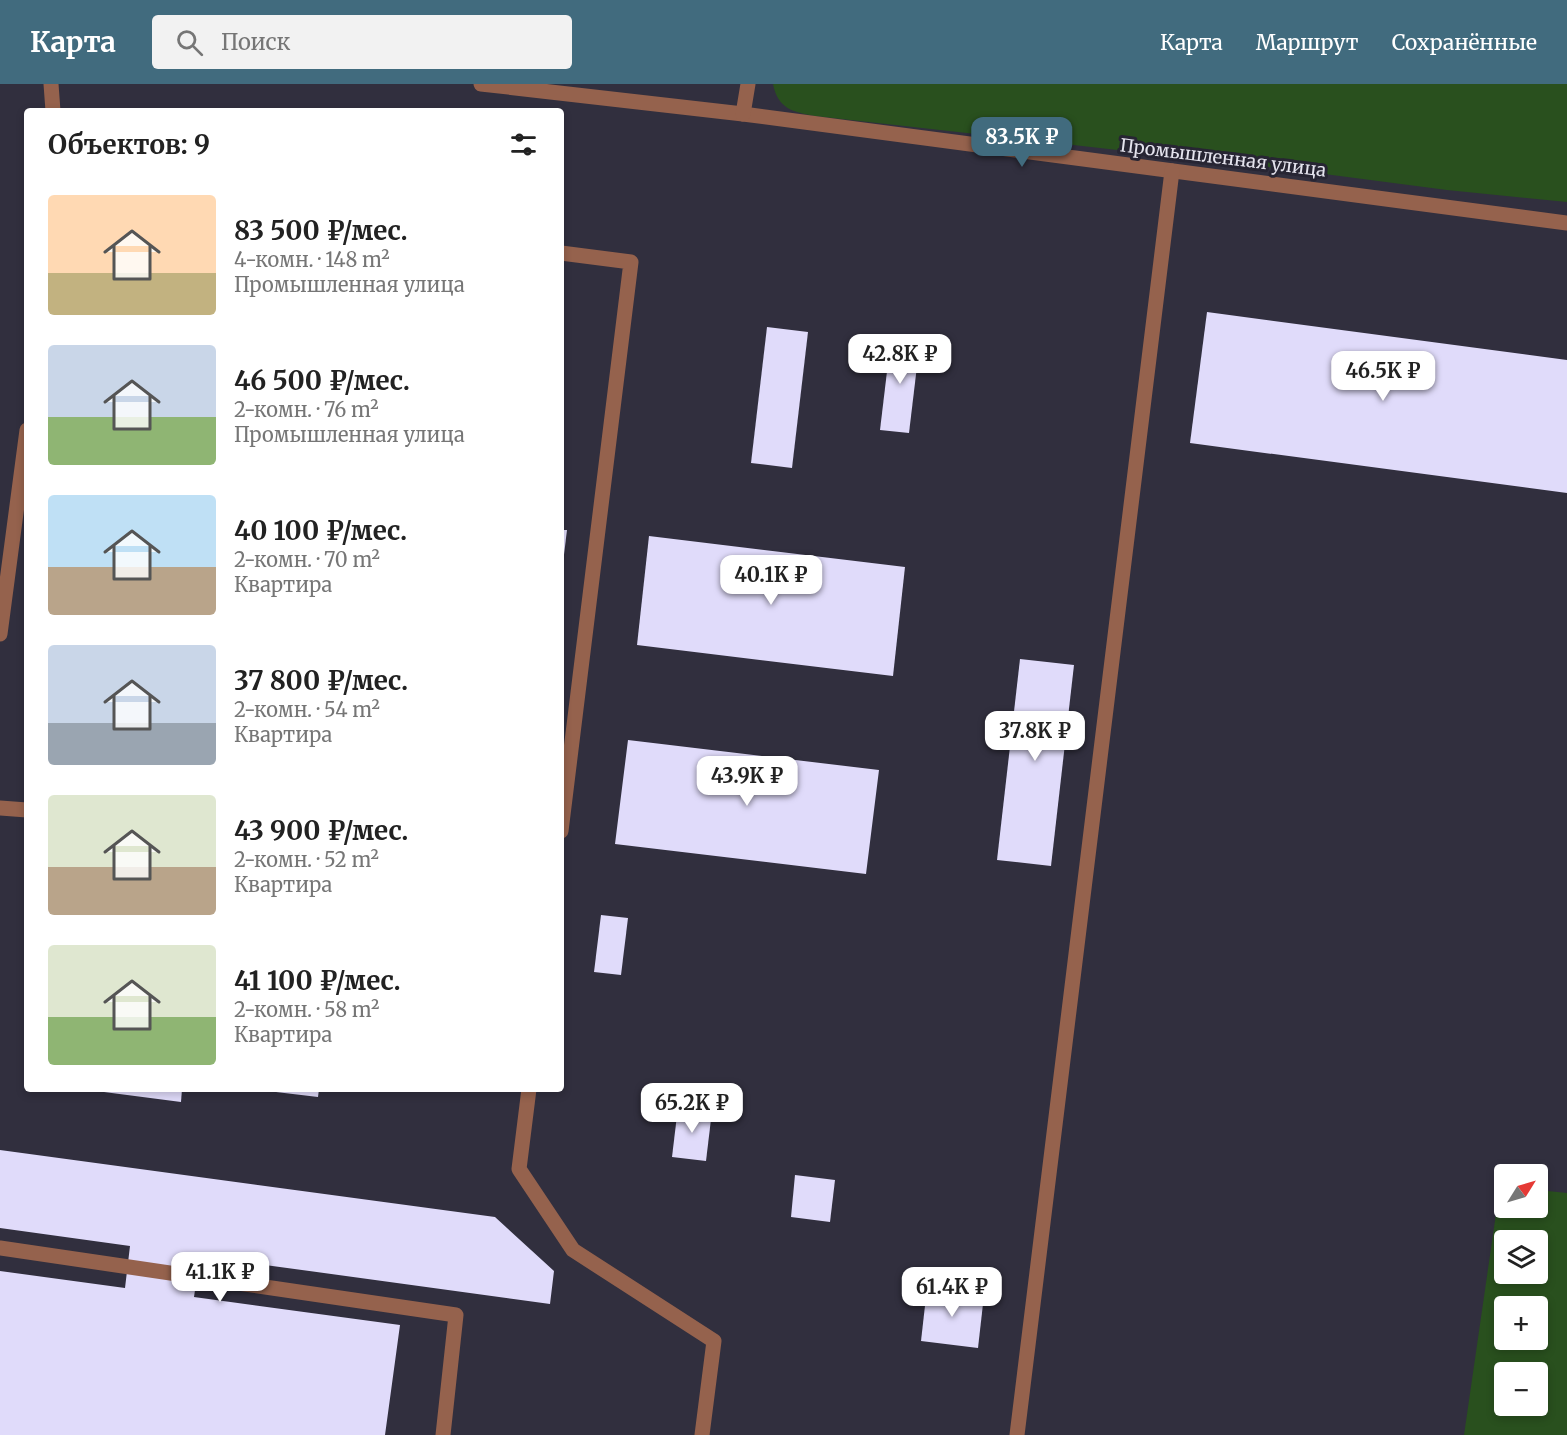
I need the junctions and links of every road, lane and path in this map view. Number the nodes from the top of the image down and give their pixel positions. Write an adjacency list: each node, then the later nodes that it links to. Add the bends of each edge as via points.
1 (51, 84): 4 (street)
2 (481, 84): 5 (street, Промышленная улица)
3 (748, 84): 5 (street)
4 (53, 108)
5 (743, 114): 6 (street, Промышленная улица)
6 (1172, 171): 7 (street, Промышленная улица); 18 (street)
7 (1567, 223)
8 (564, 253): 11 (street, via 631,262)
9 (24, 453): 10 (street)
10 (0, 634)
11 (564, 807)
12 (0, 808): 13 (street)
13 (24, 810)
14 (529, 1092): 17 (street, via 519,1169 573,1250 714,1341)
15 (0, 1248): 16 (street, via 456,1315)
16 (443, 1435)
17 (702, 1435)
18 (1017, 1435)

